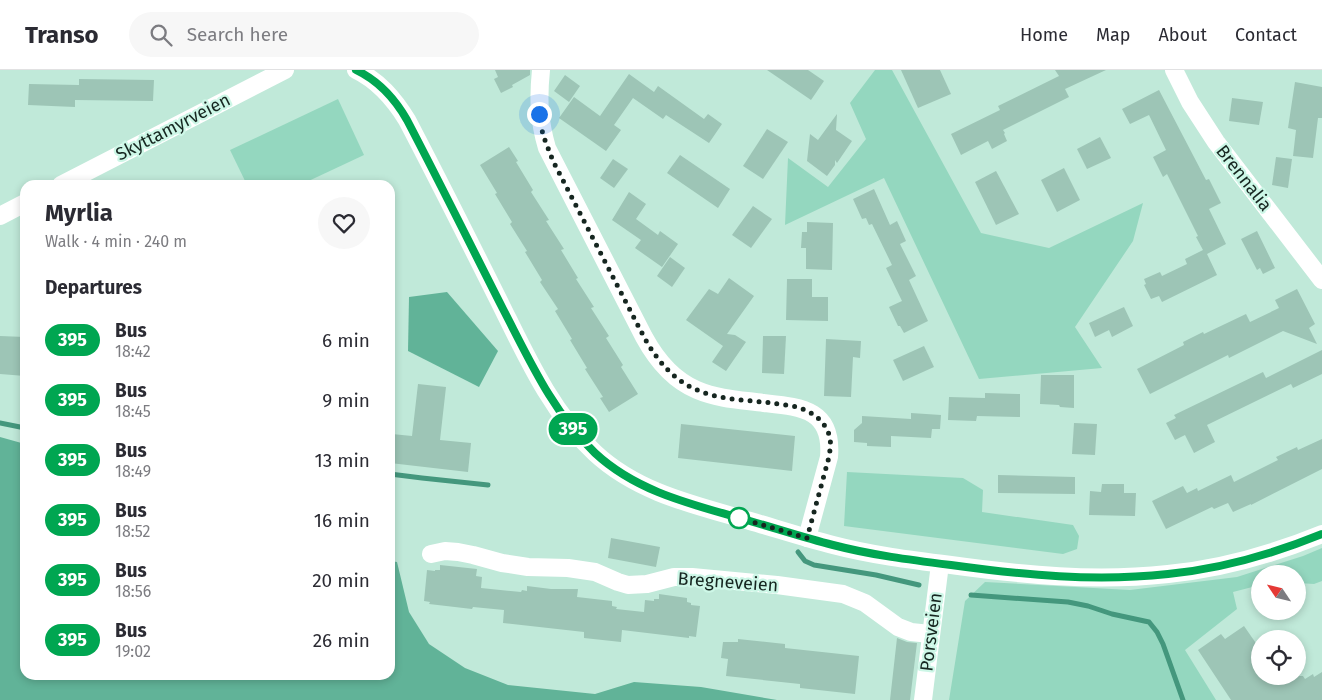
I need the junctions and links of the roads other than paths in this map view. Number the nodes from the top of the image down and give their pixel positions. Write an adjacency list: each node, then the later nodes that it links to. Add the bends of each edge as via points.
1 (285, 70): 5 (street, Skyttamyrveien)
2 (356, 70): 10 (street, via 376,82 401,110 525,351 554,403 587,445 624,476 656,492)
3 (541, 70): 10 (street, via 539,114 548,148 644,337 663,366 680,381 707,394 799,408 812,413 828,431 829,457)
4 (1174, 70): 8 (street, Brennalia, via 1216,142)
5 (71, 180)
6 (20, 206): 7 (street)
7 (0, 216)
8 (1322, 280)
9 (1322, 534): 12 (street, via 1273,552 1218,566 1147,576 1061,577)
10 (807, 538): 12 (street, via 862,552)
11 (431, 554): 13 (street, Bregneveien, via 458,552 528,567 596,572 628,586 674,577 692,577 843,594 865,603 898,628)
12 (940, 564): 13 (street, Porsveien)
13 (930, 634): 14 (street, Porsveien)
14 (922, 700)

